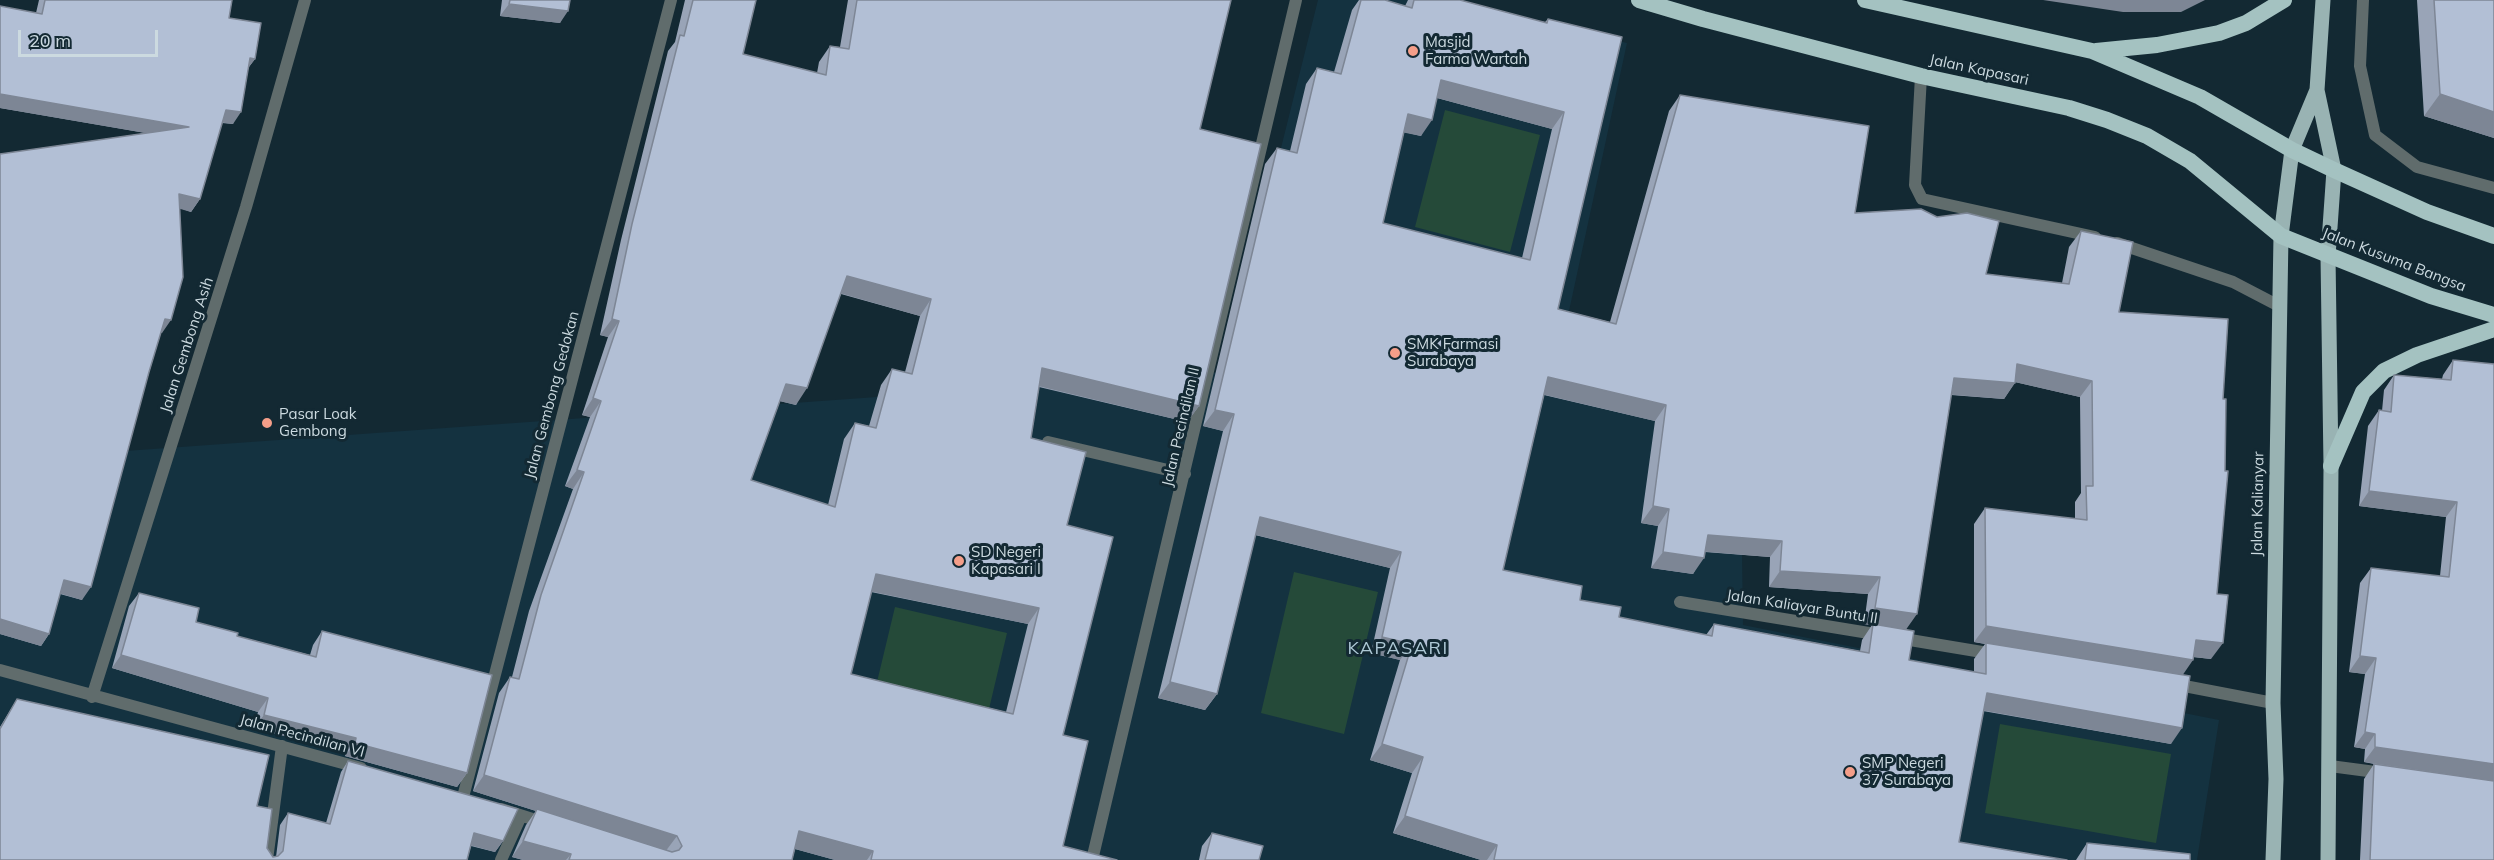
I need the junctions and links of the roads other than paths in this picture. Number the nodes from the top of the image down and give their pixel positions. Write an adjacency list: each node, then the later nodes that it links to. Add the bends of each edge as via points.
1 (305, 0): 28 (street, Jalan Gembong Asih, via 246,207)
2 (671, 0): 34 (street, Jalan Gembong Gedokan)
3 (1296, 0): 23 (street, Jalan Pecindilan II)
4 (1639, 0): 10 (highway, Jalan Kapasari)
5 (1865, 0): 9 (highway)
6 (2284, 0): 9 (highway, via 2246,23 2219,33 2157,45)
7 (2323, 0): 11 (main road)
8 (2363, 0): 14 (street, via 2360,66 2375,135 2417,167)
9 (2092, 51): 12 (highway, via 2200,97)
10 (1921, 76): 15 (highway, Jalan Kapasari, via 2069,108 2147,136 2190,161); 18 (street, via 1916,185 1922,199 2102,238 2233,282)
11 (2317, 90): 12 (main road, Jalan Kalianyar); 13 (main road)
12 (2292, 150): 13 (highway); 15 (main road, Jalan Kalianyar)
13 (2334, 170): 16 (highway, via 2427,212); 17 (main road)
14 (2494, 188)
15 (2282, 236): 17 (highway, Jalan Kusuma Bangsa); 18 (main road, Jalan Kalianyar)
16 (2494, 236)
17 (2328, 256): 19 (highway, Jalan Kusuma Bangsa, via 2431,296); 22 (main road)
18 (2281, 307): 29 (main road, Jalan Kalianyar)
19 (2494, 315)
20 (2494, 329): 22 (highway, via 2417,355 2384,371 2363,392)
21 (1048, 442): 23 (street)
22 (2331, 466): 31 (main road)
23 (1185, 474): 40 (street, Jalan Pecindilan II)
24 (1680, 602): 25 (street, Jalan Kaliayar Buntu II)
25 (2009, 656)
26 (0, 670): 28 (street, Jalan Pecindilan VI)
27 (2162, 682): 29 (street)
28 (92, 697): 30 (street, Jalan Pecindilan VI)
29 (2273, 703): 41 (main road, Jalan Kalianyar)
30 (282, 746): 32 (street, Jalan Pecindilan VI); 38 (street)
31 (2330, 766): 33 (street); 42 (main road)
32 (373, 771)
33 (2398, 776)
34 (462, 797)
35 (492, 806): 36 (street)
36 (521, 816): 37 (street); 39 (street)
37 (553, 826)
38 (267, 860)
39 (501, 860)
40 (1092, 860)
41 (2273, 860)
42 (2328, 860)

